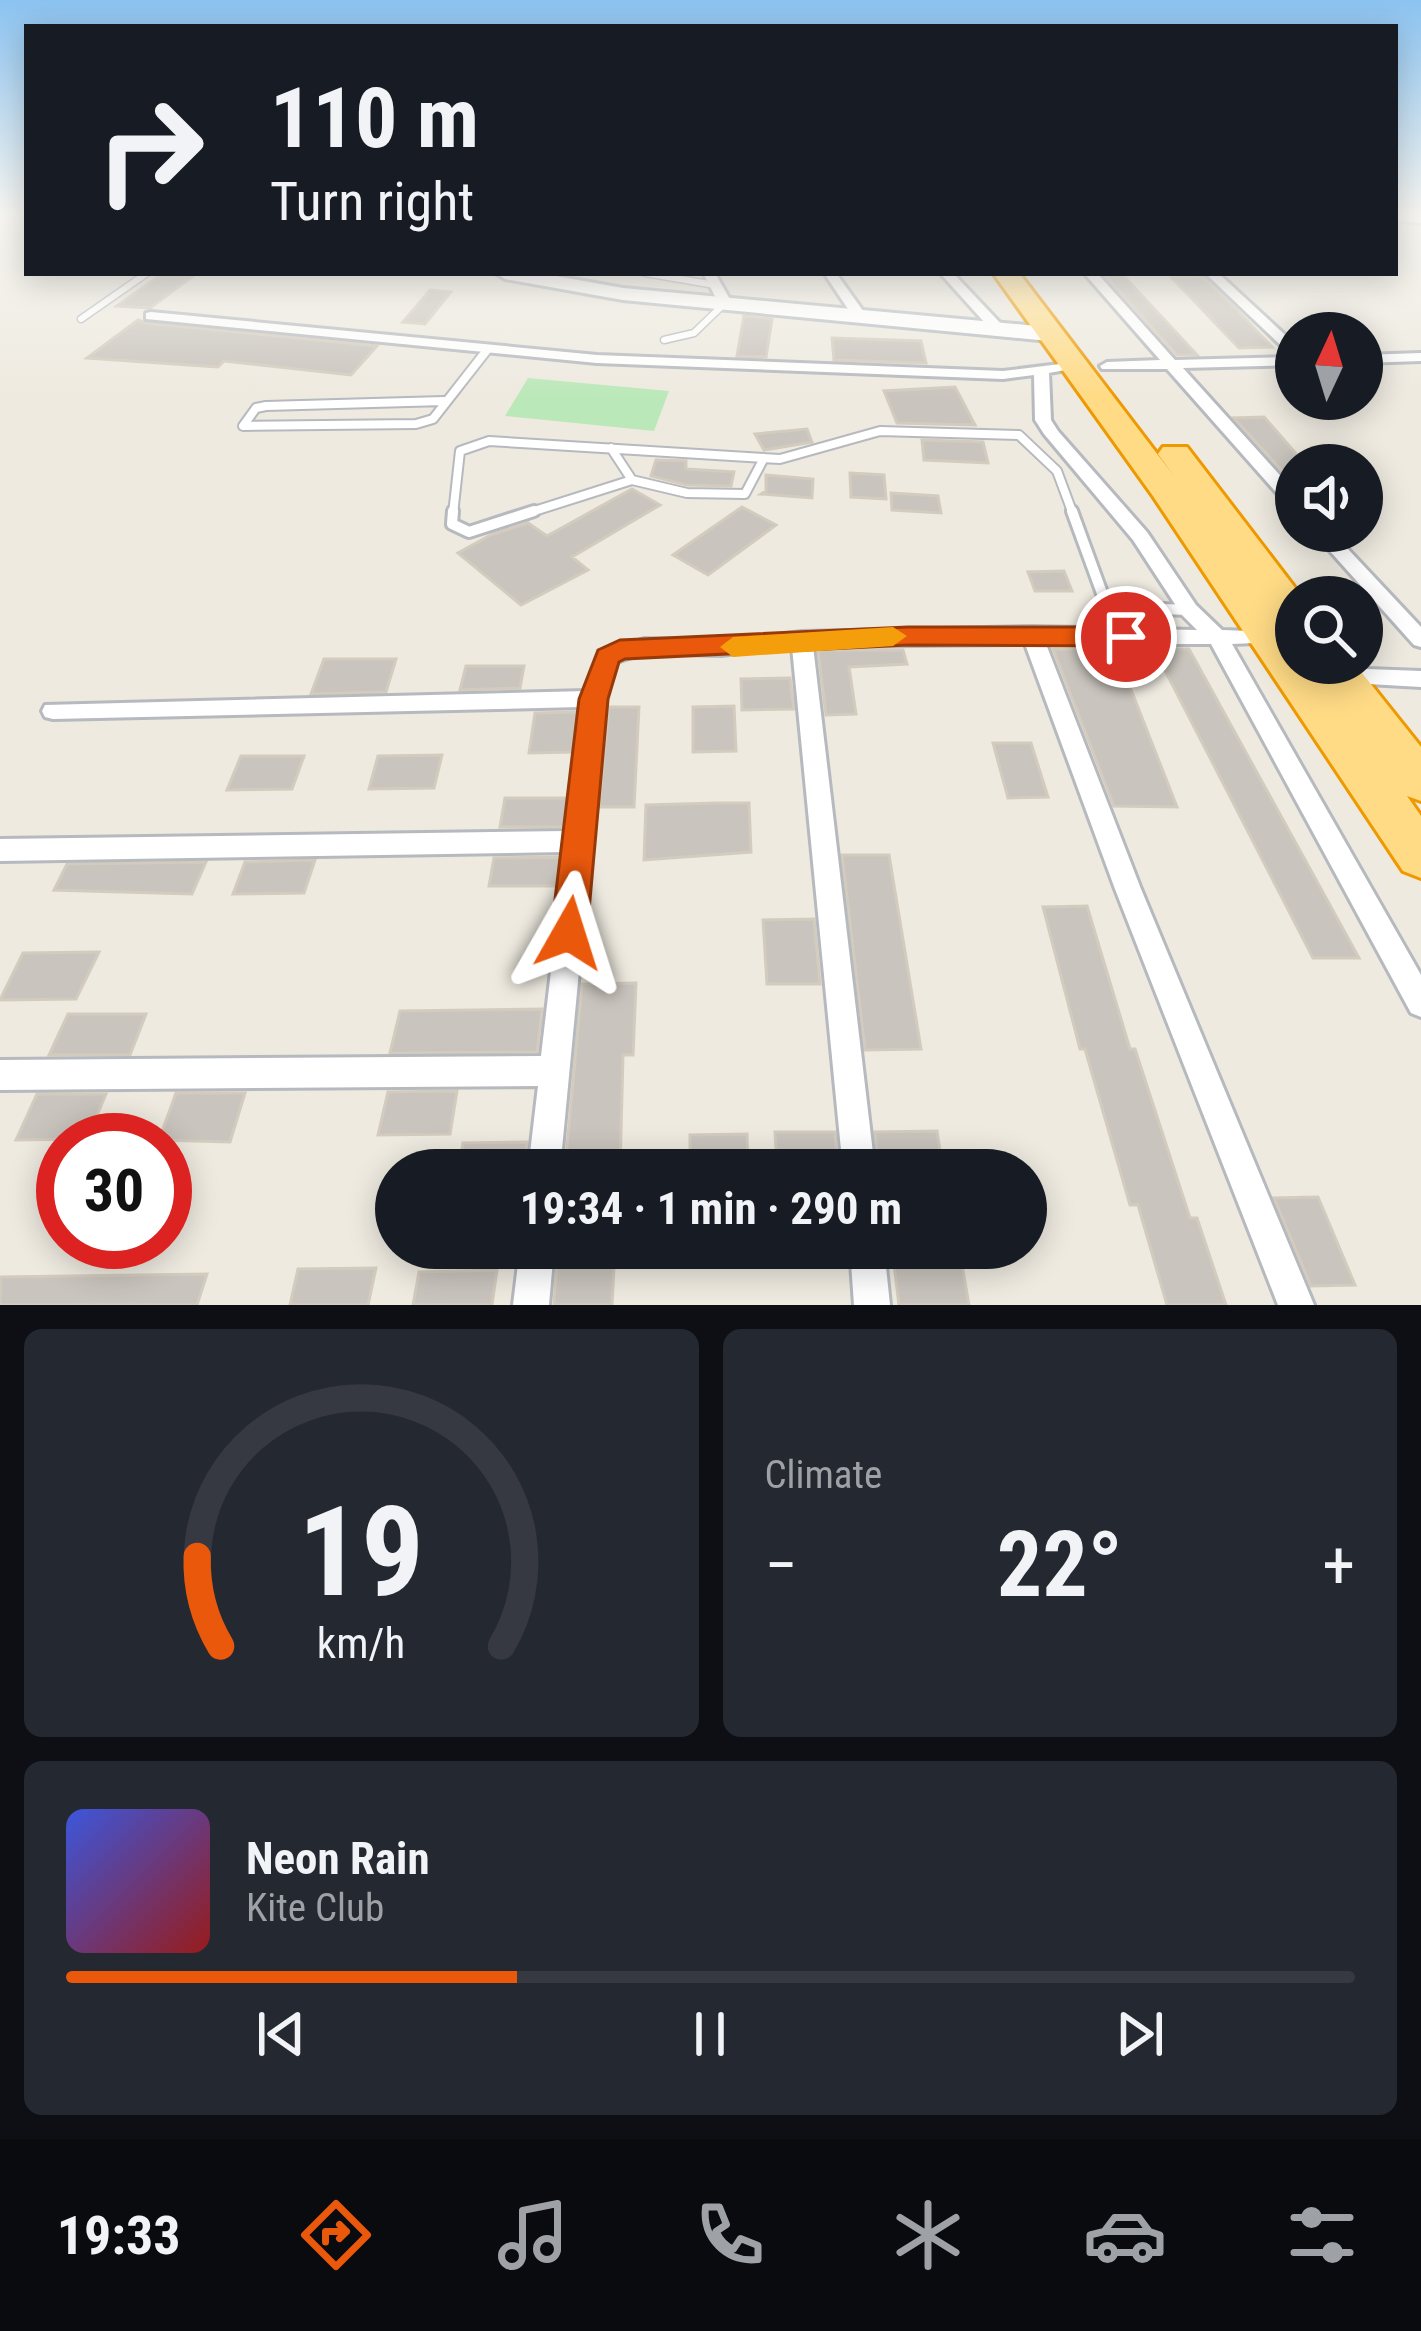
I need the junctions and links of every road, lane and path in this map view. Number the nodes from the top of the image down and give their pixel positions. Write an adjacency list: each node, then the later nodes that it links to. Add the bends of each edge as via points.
1 (143, 276): 13 (lane)
2 (523, 276): 10 (street, via 623,294)
3 (673, 276): 10 (lane)
4 (832, 276): 11 (street)
5 (949, 276): 14 (street)
6 (1008, 276): 19 (highway)
7 (1038, 276): 19 (highway)
8 (1093, 276): 22 (street)
9 (1214, 276): 15 (street)
10 (716, 287): 11 (street); 16 (lane, via 694,332)
11 (860, 315): 14 (street)
12 (151, 316): 17 (street)
13 (81, 319)
14 (999, 330): 19 (street)
15 (1275, 336)
16 (664, 340)
17 (487, 350): 19 (street, via 1003,375); 23 (lane)
18 (1421, 357): 21 (street)
19 (1067, 358): 22 (street); 29 (street, via 1043,420 1140,536); 30 (highway)
20 (1275, 358): 22 (street)
21 (1383, 358)
22 (1168, 365): 27 (street)
23 (444, 401): 23 (lane, via 433,419 416,424 243,426 266,406)
24 (611, 448): 25 (lane); 26 (lane); 26 (lane, via 470,444 460,452 452,524 470,532)
25 (764, 458): 26 (lane, via 745,494); 29 (lane, via 880,431 1018,435 1057,471 1106,607)
26 (632, 480)
27 (1275, 481)
28 (1340, 552): 35 (street)
29 (1189, 610): 34 (street)
30 (1275, 616)
31 (1275, 629): 34 (street)
32 (1032, 634): 33 (street); 34 (street); 55 (street)
33 (802, 639): 40 (street, via 620,650 608,657); 50 (street)
34 (1220, 639): 46 (street)
35 (1421, 640)
36 (1383, 675): 37 (street)
37 (1421, 679)
38 (1318, 684): 45 (highway)
39 (1346, 684): 42 (highway)
40 (594, 699): 41 (street); 43 (street)
41 (52, 711)
42 (1421, 782)
43 (580, 841): 44 (street); 47 (street)
44 (0, 850)
45 (1421, 856)
46 (1421, 1003)
47 (554, 1071): 48 (street); 49 (street)
48 (0, 1075)
49 (546, 1149)
50 (857, 1149)
51 (535, 1269): 53 (street)
52 (868, 1269): 54 (street)
53 (531, 1305)
54 (872, 1305)
55 (1296, 1305)

